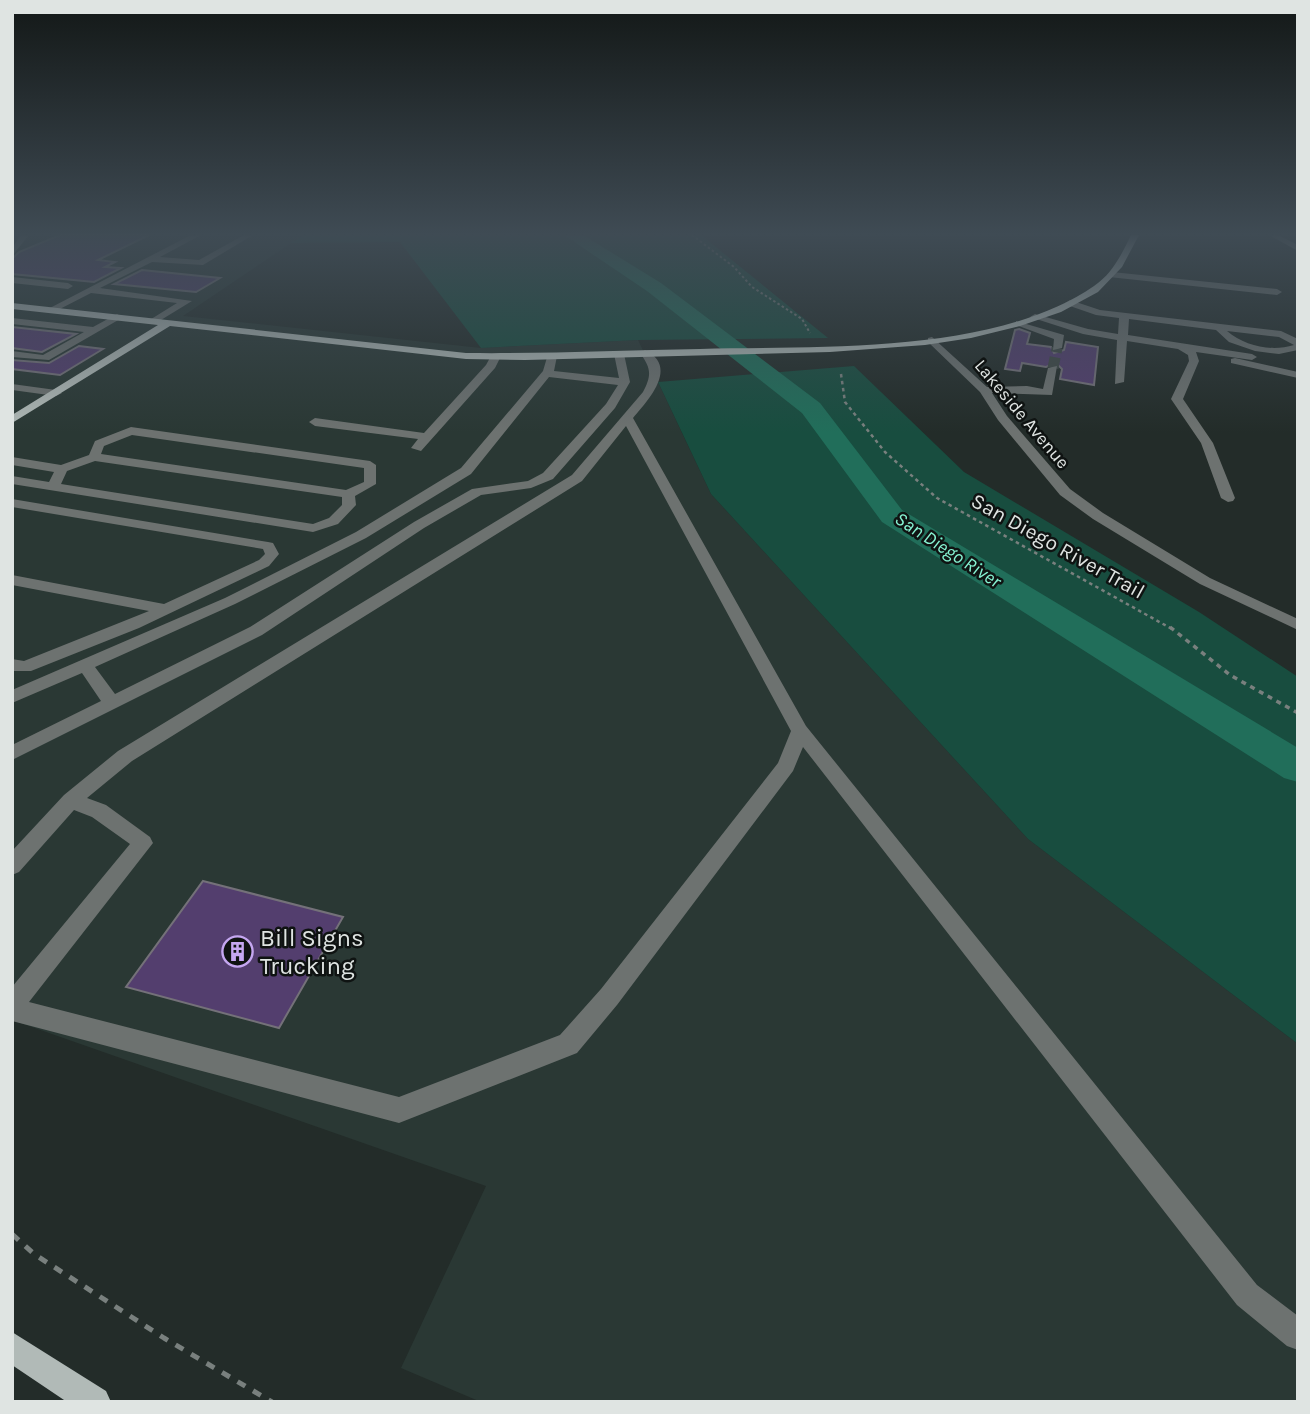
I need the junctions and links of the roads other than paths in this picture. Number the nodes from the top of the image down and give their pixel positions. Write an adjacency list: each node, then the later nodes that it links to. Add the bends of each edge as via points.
1 (69, 301): 6 (street)
2 (185, 301): 12 (street)
3 (1074, 301): 4 (main road, Lakeside Avenue)
4 (1070, 303): 7 (street); 9 (main road, Lakeside Avenue)
5 (12, 306): 6 (main road)
6 (51, 310): 8 (main road)
7 (1124, 316): 10 (street); 17 (street)
8 (117, 317): 12 (main road); 16 (street)
9 (1035, 317): 14 (main road, Lakeside Avenue); 17 (street)
10 (1149, 318): 15 (street); 19 (street)
11 (12, 321): 16 (street)
12 (153, 321): 13 (main road)
13 (168, 323): 27 (main road); 37 (main road)
14 (1018, 323): 18 (main road, Lakeside Avenue); 22 (street, via 1060,337)
15 (1219, 326): 20 (street, via 1281,334); 20 (street, via 1226,336 1247,346 1276,350)
16 (93, 330): 24 (street, via 44,358)
17 (1121, 337): 19 (street); 34 (street)
18 (932, 340): 23 (main road, via 821,349); 36 (street, Lakeside Avenue)
19 (1148, 342): 21 (street)
20 (1298, 345)
21 (1182, 347): 26 (street); 50 (street, via 1193,354 1194,361 1177,399 1207,443)
22 (1058, 348)
23 (645, 353): 25 (main road); 39 (street, via 654,364 656,378)
24 (12, 354)
25 (619, 354): 28 (main road); 33 (street)
26 (1219, 354): 29 (street); 32 (street, via 1251,367)
27 (496, 356): 28 (main road); 42 (street)
28 (552, 356): 31 (street)
29 (1252, 357)
30 (1054, 368): 36 (street, via 1048,393)
31 (547, 374): 33 (street); 56 (street, via 467,471 361,535)
32 (1298, 375)
33 (625, 382): 58 (street, via 611,406 548,476 531,484 477,492 256,631)
34 (1119, 382)
35 (12, 387): 37 (street)
36 (984, 390): 54 (street, Lakeside Avenue, via 1065,492 1184,569)
37 (56, 393): 38 (main road)
38 (18, 411): 40 (main road)
39 (627, 417): 59 (street); 61 (street, via 577,478 149,740)
40 (12, 420)
41 (315, 422): 42 (street)
42 (427, 437): 43 (street)
43 (417, 448)
44 (94, 457): 46 (street); 49 (street); 49 (street, via 99,444 131,431 370,465 370,484)
45 (12, 461): 46 (street)
46 (62, 469): 48 (street)
47 (12, 480): 48 (street)
48 (54, 486): 49 (street, via 313,528 343,514 349,505)
49 (348, 494)
50 (1228, 498)
51 (12, 503): 53 (street, via 268,546 272,554 264,563)
52 (12, 580): 53 (street)
53 (166, 609): 55 (street, via 26,667)
54 (1298, 625)
55 (12, 665)
56 (86, 666): 57 (street); 58 (street)
57 (12, 696)
58 (112, 703): 60 (street)
59 (800, 731): 63 (street, via 786,766 568,1044 399,1110); 64 (street, via 1247,1295)
60 (12, 753)
61 (71, 800): 62 (street); 63 (street, via 99,811 143,843)
62 (12, 866)
63 (12, 1007)
64 (1298, 1335)
65 (12, 1347): 66 (main road)
66 (95, 1402)

